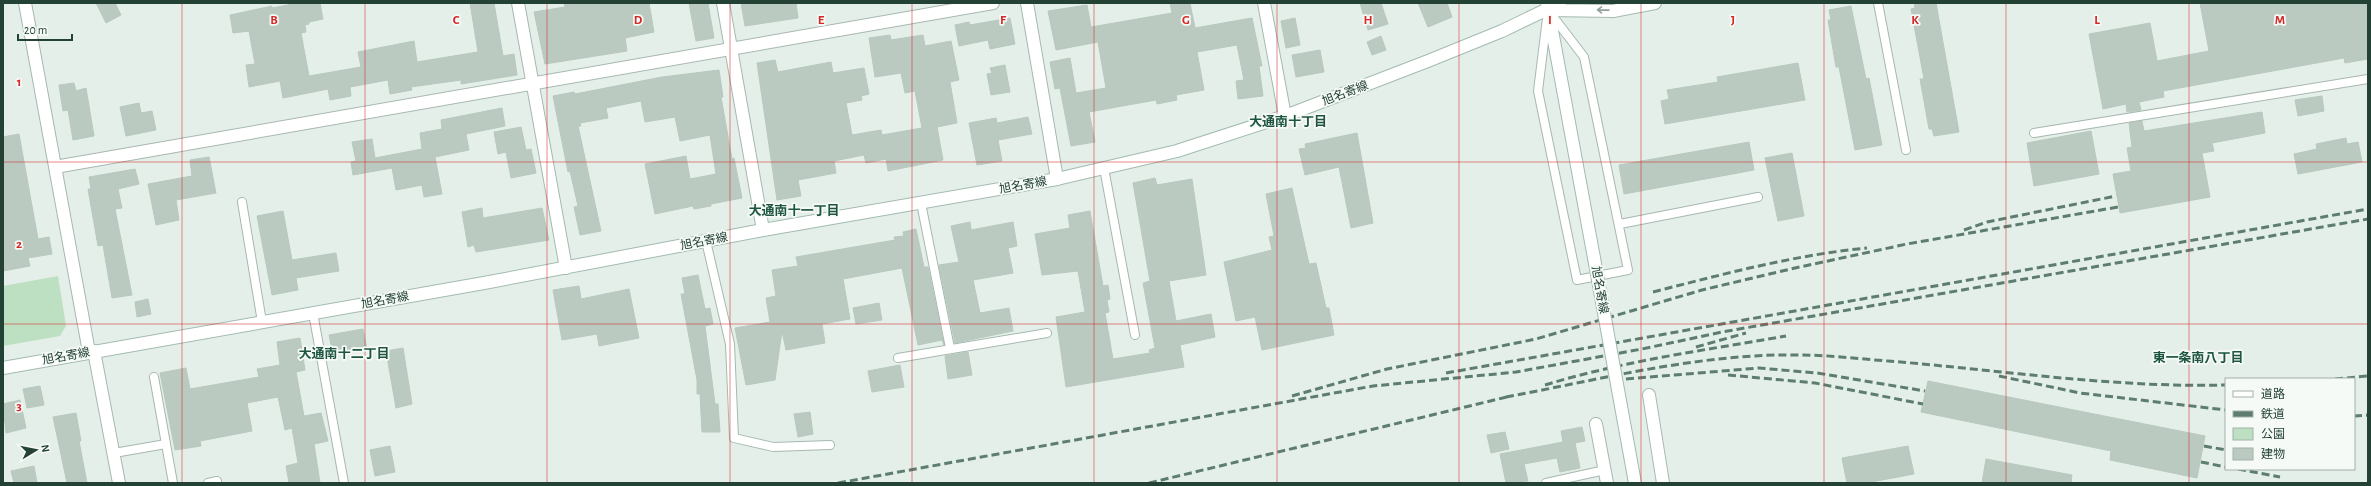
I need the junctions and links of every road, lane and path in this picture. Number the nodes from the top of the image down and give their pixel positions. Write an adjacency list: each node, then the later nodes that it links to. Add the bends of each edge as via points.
1 (25, 3): 17 (street)
2 (518, 3): 13 (street)
3 (723, 3): 11 (street)
4 (993, 3): 11 (street)
5 (1027, 3): 19 (street)
6 (1264, 3): 14 (street)
7 (1560, 3): 10 (street)
8 (1655, 3): 10 (street, one-way to 10, via 1613,11)
9 (1878, 3): 16 (lane)
10 (1548, 6): 14 (street, 旭名寄線, via 1428,61); 23 (lane, via 1584,56); 23 (lane, via 1538,91 1577,280 1628,270); 49 (street, 旭名寄線, bridge)
11 (732, 49): 13 (street); 24 (street)
12 (2368, 79): 15 (lane)
13 (533, 84): 17 (street); 26 (street)
14 (1286, 116): 18 (street, 旭名寄線, via 1177,151)
15 (2034, 133)
16 (1906, 150)
17 (55, 167): 32 (street)
18 (1104, 168): 19 (street, 旭名寄線); 30 (lane)
19 (1057, 179): 22 (street, 旭名寄線)
20 (1758, 197): 23 (lane)
21 (242, 202): 28 (lane)
22 (921, 202): 24 (street, 旭名寄線); 31 (lane)
23 (1620, 224)
24 (763, 230): 25 (street, 旭名寄線)
25 (706, 241): 26 (street, 旭名寄線); 39 (lane, via 730,344 734,438 773,447)
26 (566, 268): 27 (street, 旭名寄線)
27 (313, 313): 28 (street, 旭名寄線); 46 (lane)
28 (262, 322): 32 (street, 旭名寄線)
29 (1047, 333): 31 (lane)
30 (1135, 335)
31 (950, 348): 33 (lane)
32 (92, 351): 34 (street, 旭名寄線); 40 (street)
33 (898, 358)
34 (3, 368)
35 (154, 377): 38 (lane)
36 (1649, 394): 50 (street)
37 (1596, 424): 41 (street)
38 (166, 444): 40 (lane); 44 (lane)
39 (830, 445)
40 (114, 453): 43 (street)
41 (1605, 470): 47 (lane); 48 (street)
42 (217, 481): 45 (lane)
43 (119, 483)
44 (173, 483)
45 (208, 483)
46 (344, 483)
47 (1546, 483)
48 (1607, 483)
49 (1635, 483)
50 (1663, 483)

